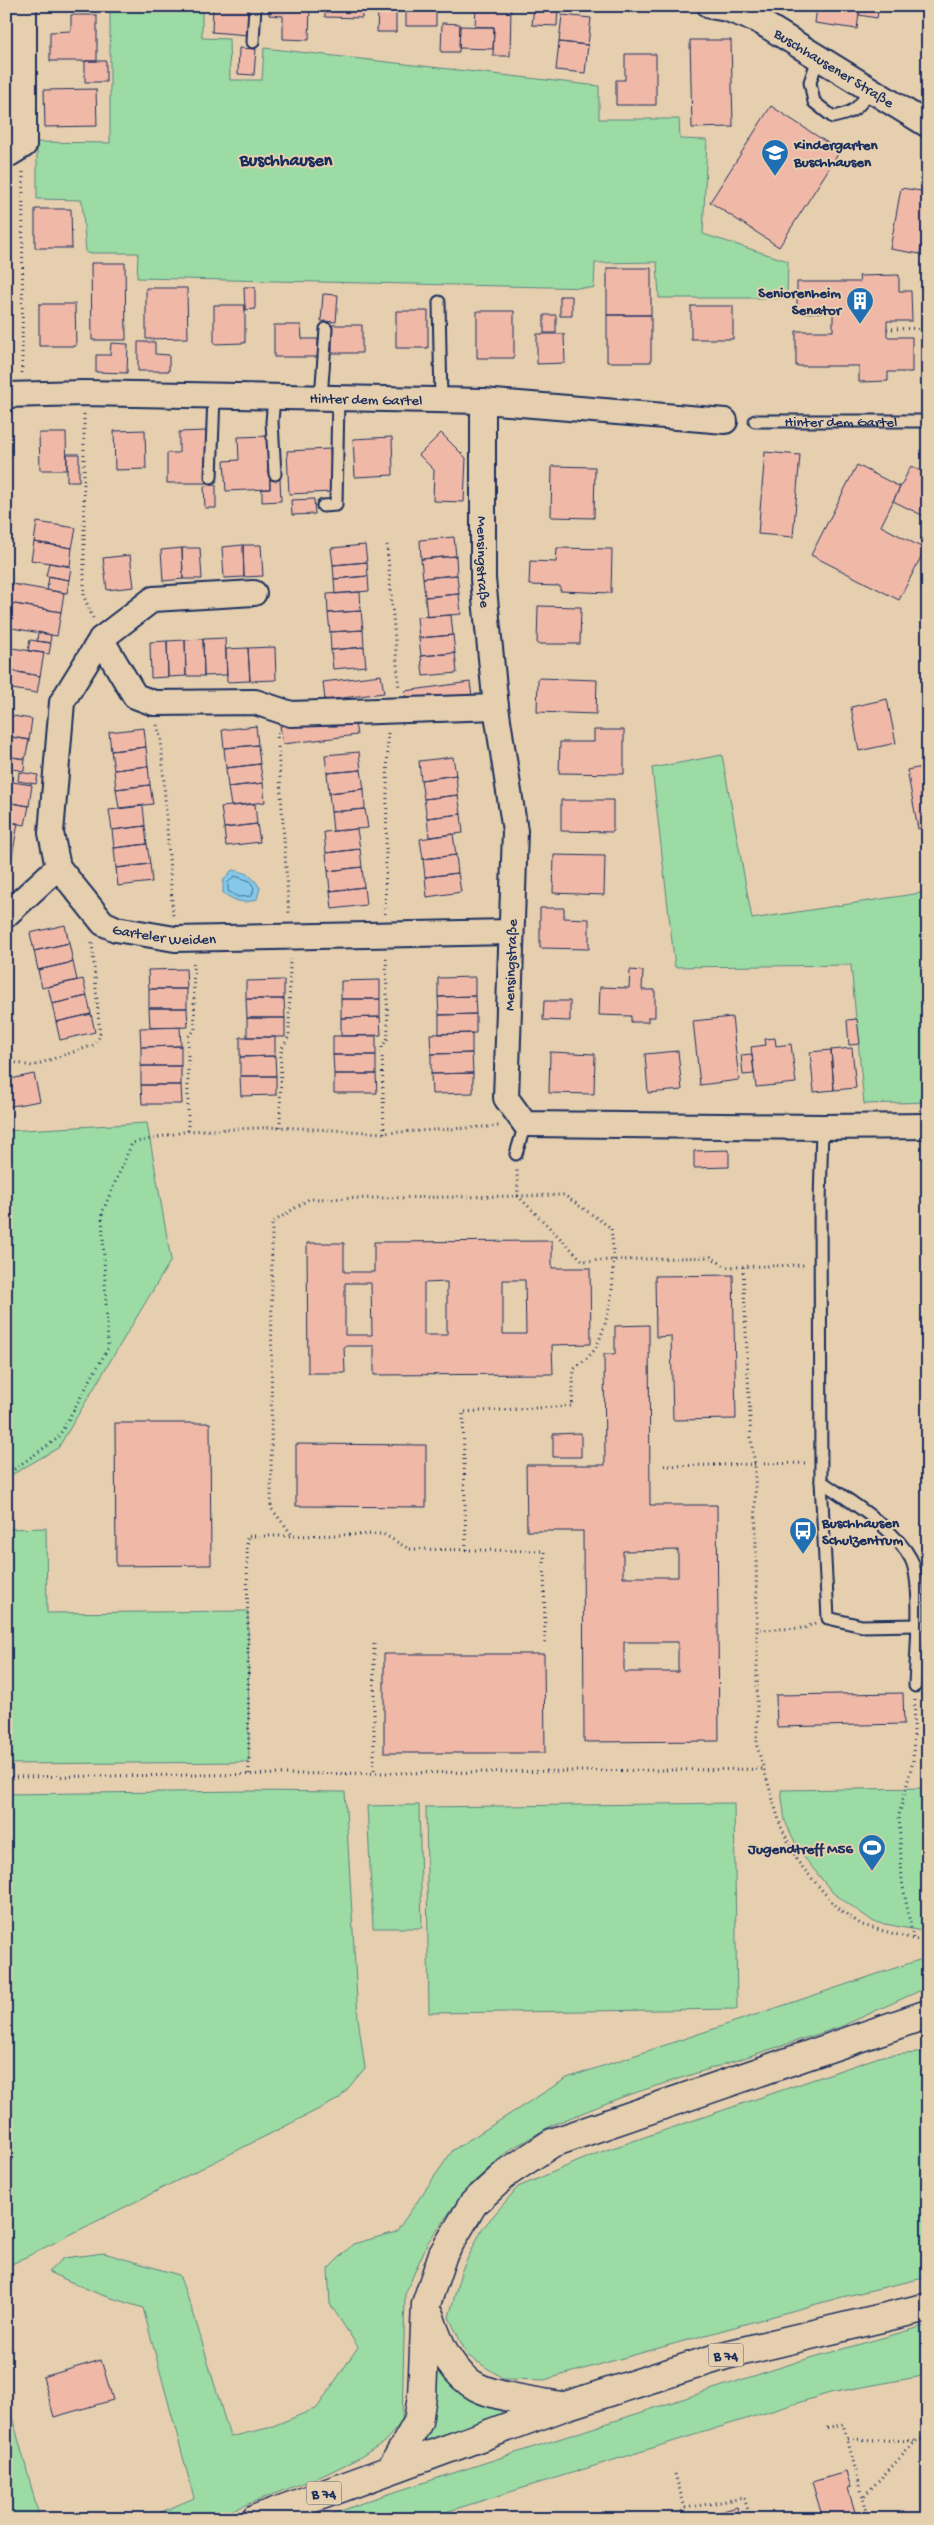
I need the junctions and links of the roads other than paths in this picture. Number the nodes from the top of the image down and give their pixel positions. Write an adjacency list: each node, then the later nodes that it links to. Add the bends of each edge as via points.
1 (24, 6): 9 (street)
2 (255, 6): 5 (lane)
3 (710, 6): 4 (street, Buschhausener Straße)
4 (764, 14): 6 (street, Buschhausener Straße)
5 (253, 42)
6 (818, 59): 7 (street, Buschhausener Straße); 7 (lane, via 810,82 814,102 833,117 858,108)
7 (870, 90): 8 (street, Buschhausener Straße)
8 (928, 125)
9 (15, 151)
10 (439, 302): 16 (lane)
11 (326, 329): 15 (lane)
12 (14, 394): 13 (street, Hinter dem Gartel)
13 (214, 396): 14 (street, Hinter dem Gartel); 22 (lane)
14 (274, 397): 15 (street, Hinter dem Gartel); 21 (lane)
15 (330, 398): 16 (street, Hinter dem Gartel); 23 (lane, via 336,505)
16 (441, 400): 17 (street, Hinter dem Gartel)
17 (483, 401): 18 (street, Hinter dem Gartel); 26 (street, Mensingstraße, via 483,579)
18 (725, 421)
19 (755, 421): 20 (lane, Hinter dem Gartel)
20 (928, 421)
21 (275, 474)
22 (210, 477)
23 (323, 506)
24 (254, 593): 25 (street, Garteler Weiden, via 153,599)
25 (101, 639): 26 (street, via 135,696 154,703 255,702 291,714 395,719); 27 (street, Garteler Weiden, via 62,702 52,833)
26 (496, 708): 29 (street, Mensingstraße, via 515,831)
27 (58, 867): 28 (street); 29 (street, Garteler Weiden, via 103,923 116,929 184,939)
28 (6, 915)
29 (510, 932): 30 (street, Mensingstraße, via 506,1098)
30 (525, 1124): 32 (street); 33 (lane)
31 (927, 1125): 32 (street)
32 (822, 1127): 34 (lane)
33 (516, 1154)
34 (821, 1481): 35 (lane, via 890,1533 911,1559 917,1583); 35 (lane, via 828,1618 862,1626)
35 (916, 1625): 36 (lane)
36 (915, 1686)
37 (928, 2014): 38 (main road)
38 (888, 2028): 39 (main road); 40 (main road, via 552,2143 508,2172 473,2204 443,2254)
39 (928, 2031)
40 (426, 2304): 42 (main road, via 439,2343 454,2366 476,2386 524,2400); 43 (main road, via 418,2422)
41 (928, 2307): 42 (main road, B 74, via 726,2355)
42 (564, 2406): 43 (main road, B 74)
43 (392, 2468): 44 (main road, B 74)
44 (256, 2519)

